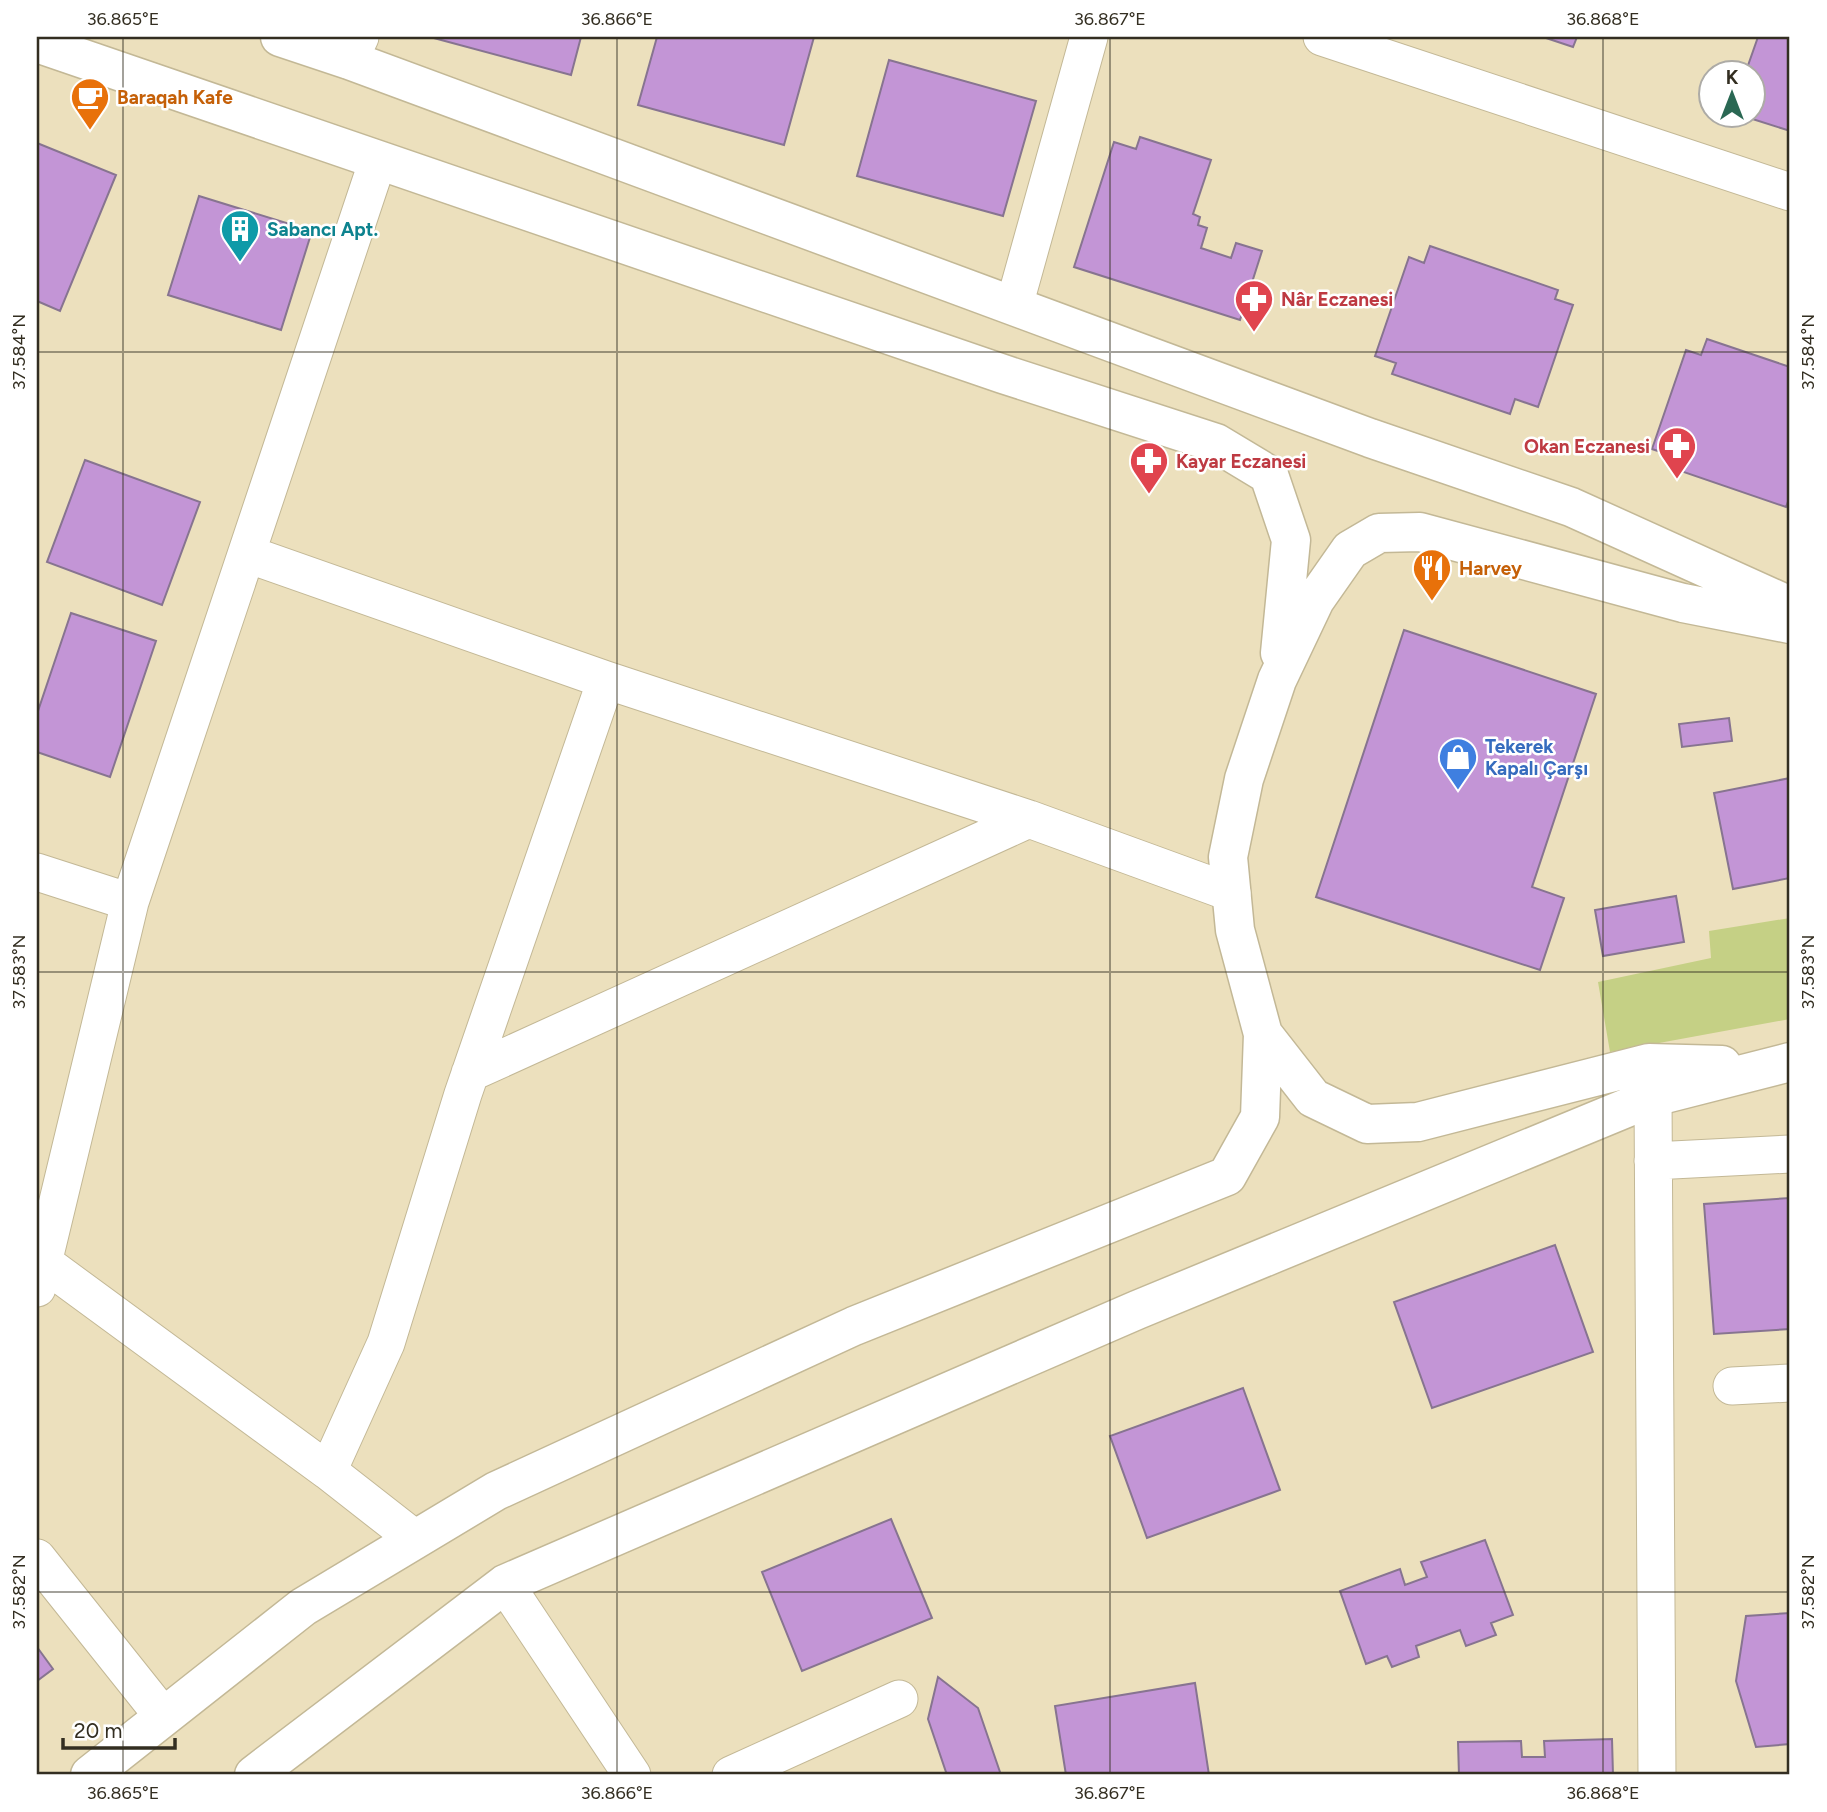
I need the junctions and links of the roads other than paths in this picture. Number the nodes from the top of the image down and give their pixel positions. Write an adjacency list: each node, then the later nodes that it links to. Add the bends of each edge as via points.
1 (280, 37): 5 (main road)
2 (1089, 37): 8 (street)
3 (1322, 37): 7 (street)
4 (37, 43): 6 (main road)
5 (355, 48): 8 (main road)
6 (378, 160): 9 (street); 13 (main road, via 1216,443 1269,475 1292,540)
7 (1790, 192)
8 (1014, 306): 10 (main road, via 1571,507)
9 (247, 554): 12 (street); 17 (street)
10 (1790, 606)
11 (1790, 624): 13 (main road, via 1683,603 1420,532 1379,533 1350,550 1315,600)
12 (606, 680): 14 (street); 20 (street)
13 (1277, 680): 16 (main road, via 1244,779 1228,857)
14 (1029, 819): 16 (street); 20 (street)
15 (37, 872): 17 (street)
16 (1232, 893): 18 (main road, via 1235,930)
17 (130, 902): 24 (street)
18 (1263, 1034): 19 (main road, via 1313,1098 1367,1124 1418,1122 1649,1063); 28 (main road, via 1260,1117 1227,1176 854,1326 496,1491)
19 (1779, 1065): 21 (main road)
20 (470, 1073): 27 (street, via 386,1343)
21 (1653, 1097): 23 (street); 30 (main road, via 1137,1310)
22 (1790, 1154): 23 (street)
23 (1653, 1161): 37 (street)
24 (40, 1275): 27 (street)
25 (1790, 1383): 26 (street)
26 (1732, 1386)
27 (328, 1471): 28 (street)
28 (415, 1539): 32 (main road, via 303,1606)
29 (37, 1558): 32 (street)
30 (505, 1584): 34 (main road); 35 (street)
31 (899, 1699): 36 (street)
32 (163, 1716): 33 (main road)
33 (90, 1775)
34 (254, 1775)
35 (632, 1775)
36 (730, 1775)
37 (1657, 1775)

